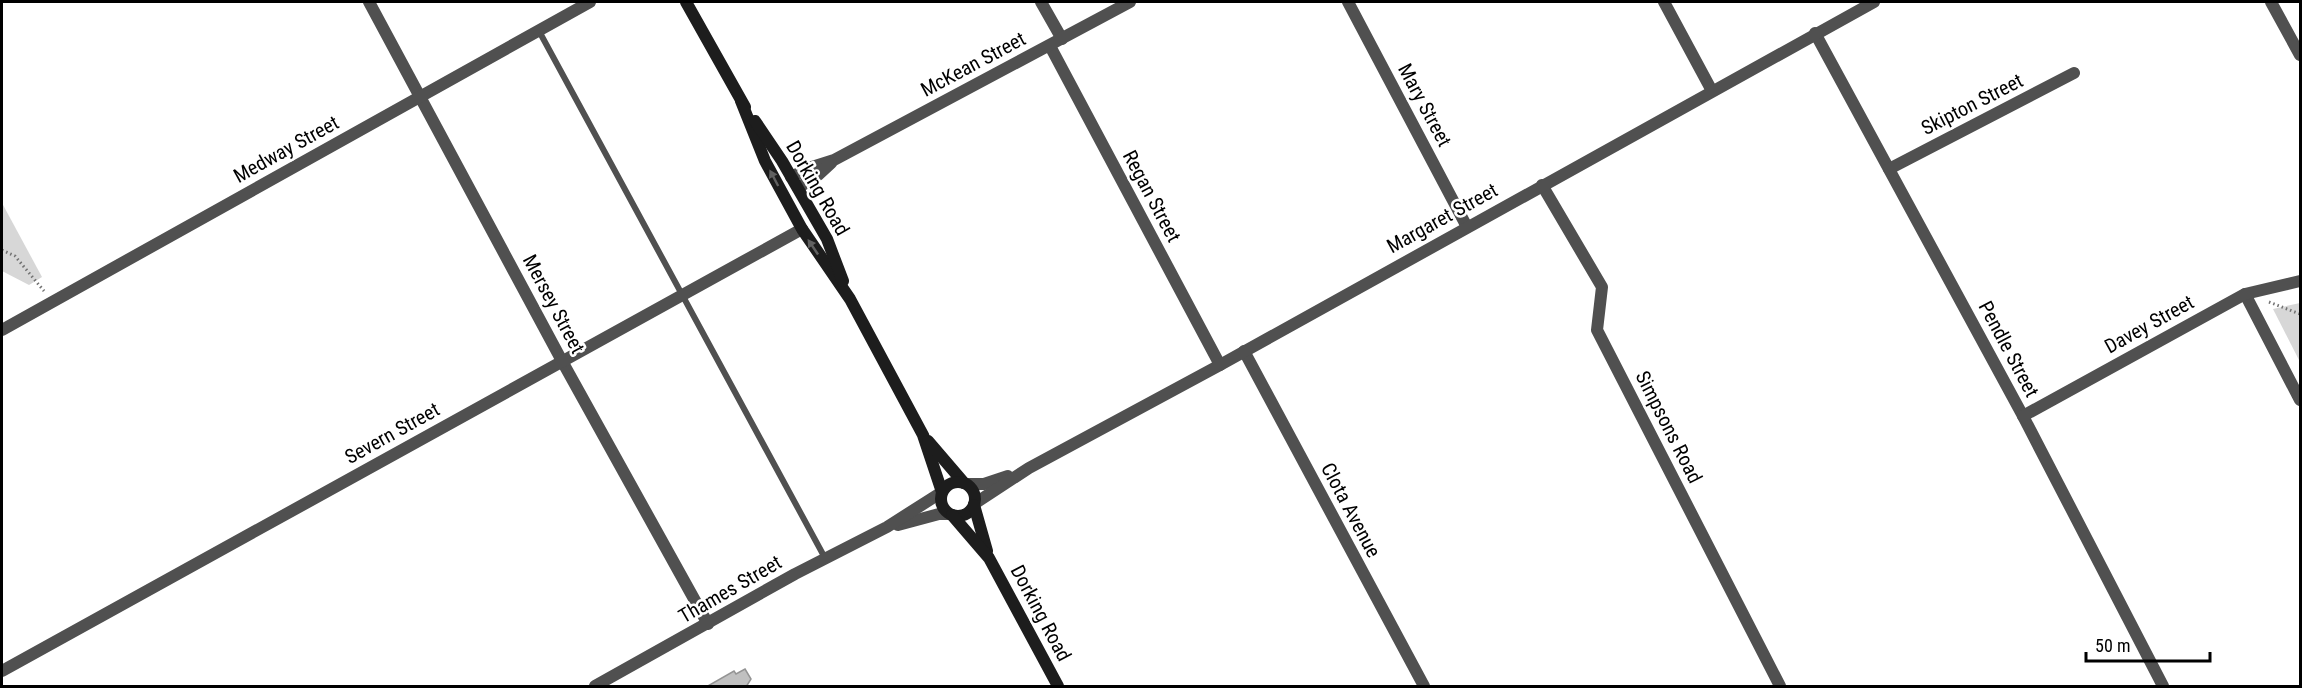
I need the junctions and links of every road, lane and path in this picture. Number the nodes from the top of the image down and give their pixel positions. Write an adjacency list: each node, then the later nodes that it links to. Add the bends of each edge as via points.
1 (369, 2): 17 (street, Mersey Street)
2 (590, 2): 10 (street, Medway Street)
3 (686, 2): 18 (main road, Dorking Road)
4 (1041, 2): 12 (street)
5 (1130, 2): 12 (street, McKean Street)
6 (1348, 2): 22 (street, Mary Street)
7 (1664, 2): 16 (street)
8 (1874, 2): 11 (street, Margaret Street)
9 (2271, 2): 14 (street)
10 (538, 30): 17 (street, Medway Street); 27 (lane)
11 (1815, 33): 16 (street, Margaret Street); 19 (street, Pendle Street)
12 (1062, 39): 13 (street, McKean Street)
13 (1050, 46): 20 (street, McKean Street, via 834,160 812,167); 33 (street, Regan Street)
14 (2301, 55)
15 (2074, 73): 19 (street, Skipton Street)
16 (1712, 91): 21 (street, Margaret Street)
17 (420, 96): 29 (street, Medway Street); 32 (street, Mersey Street)
18 (741, 101): 20 (main road, Dorking Road); 23 (main road, Dorking Road, one-way to 18, via 765,161)
19 (1889, 169): 35 (street, Pendle Street)
20 (794, 182): 28 (main road, Dorking Road, via 827,239)
21 (1542, 185): 22 (street, Margaret Street); 50 (street, Simpsons Road, via 1602,287 1597,330)
22 (1467, 227): 31 (street, Margaret Street)
23 (802, 229): 27 (street, Severn Street); 28 (main road, Dorking Road, one-way to 23)
24 (2, 250): 29 (path, via 15,256)
25 (2301, 281): 26 (street, Davey Street)
26 (2245, 294): 34 (street); 35 (street, Davey Street)
27 (683, 295): 32 (street, Severn Street); 43 (lane)
28 (850, 299): 36 (main road, Dorking Road)
29 (53, 302): 30 (street, Medway Street)
30 (2, 330)
31 (1244, 351): 33 (street, Margaret Street); 49 (street, Clota Avenue)
32 (562, 361): 45 (street, Mersey Street); 46 (street, Severn Street)
33 (1220, 364): 37 (street, Margaret Street)
34 (2301, 400)
35 (2023, 416): 51 (street, Pendle Street)
36 (923, 435): 38 (main road, Dorking Road); 39 (main road, Dorking Road)
37 (1029, 468): 38 (street, Margaret Street, via 992,482); 40 (street, Margaret Street)
38 (965, 483): 39 (main road, via 949,484); 40 (main road, via 974,492)
39 (942, 492): 41 (main road, via 941,502); 42 (street, Thames Street)
40 (974, 504): 41 (main road, via 967,513); 44 (main road, Dorking Road)
41 (951, 514): 42 (street, Thames Street); 44 (main road, Dorking Road)
42 (887, 528): 43 (street, Thames Street)
43 (825, 558): 45 (street, Thames Street)
44 (990, 558): 48 (main road, Dorking Road)
45 (708, 624): 47 (street, Thames Street)
46 (2, 671)
47 (595, 687)
48 (1058, 687)
49 (1424, 687)
50 (1780, 687)
51 (2163, 687)

